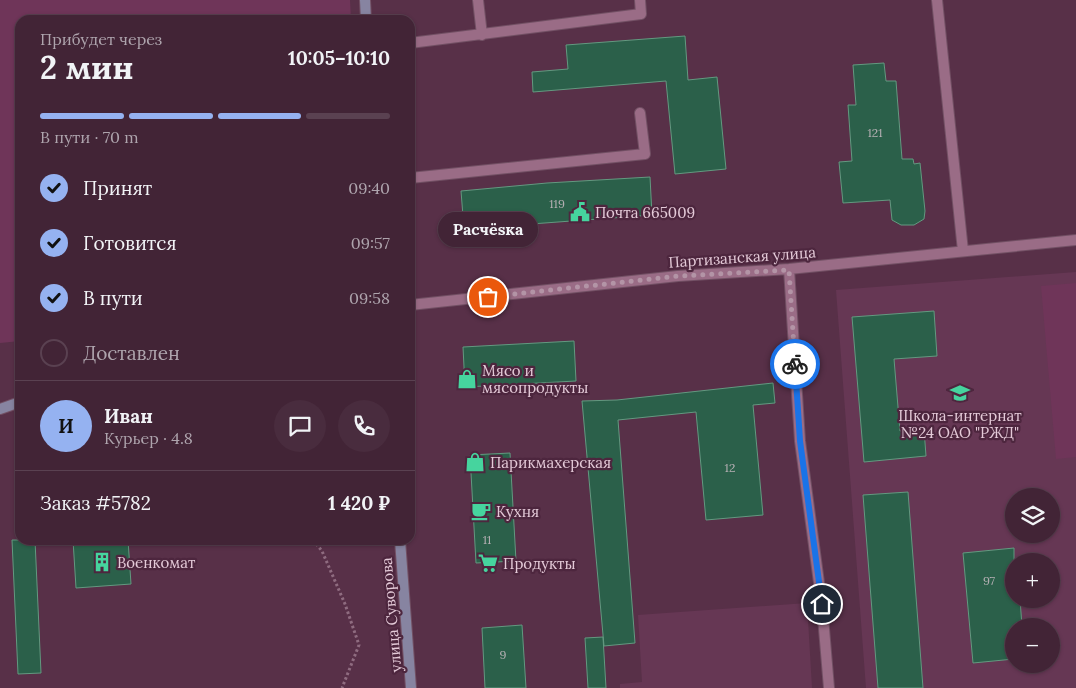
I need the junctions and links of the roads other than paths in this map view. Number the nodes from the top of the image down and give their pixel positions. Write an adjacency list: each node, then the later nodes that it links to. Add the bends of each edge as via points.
1 (366, 0): 5 (main road)
2 (478, 0): 6 (street)
3 (640, 0): 6 (street, via 641,14)
4 (937, 0): 11 (street)
5 (366, 15)
6 (482, 35): 7 (street)
7 (415, 42)
8 (640, 114): 9 (street, via 645,154)
9 (415, 177)
10 (1076, 240): 11 (street, Партизанская улица)
11 (963, 251): 12 (street, Партизанская улица)
12 (789, 270): 13 (street, Партизанская улица, via 678,276); 18 (street, via 800,441 822,604)
13 (415, 304)
14 (15, 404): 15 (main road)
15 (0, 409)
16 (400, 545): 17 (main road, улица Суворова)
17 (411, 688)
18 (829, 688)

